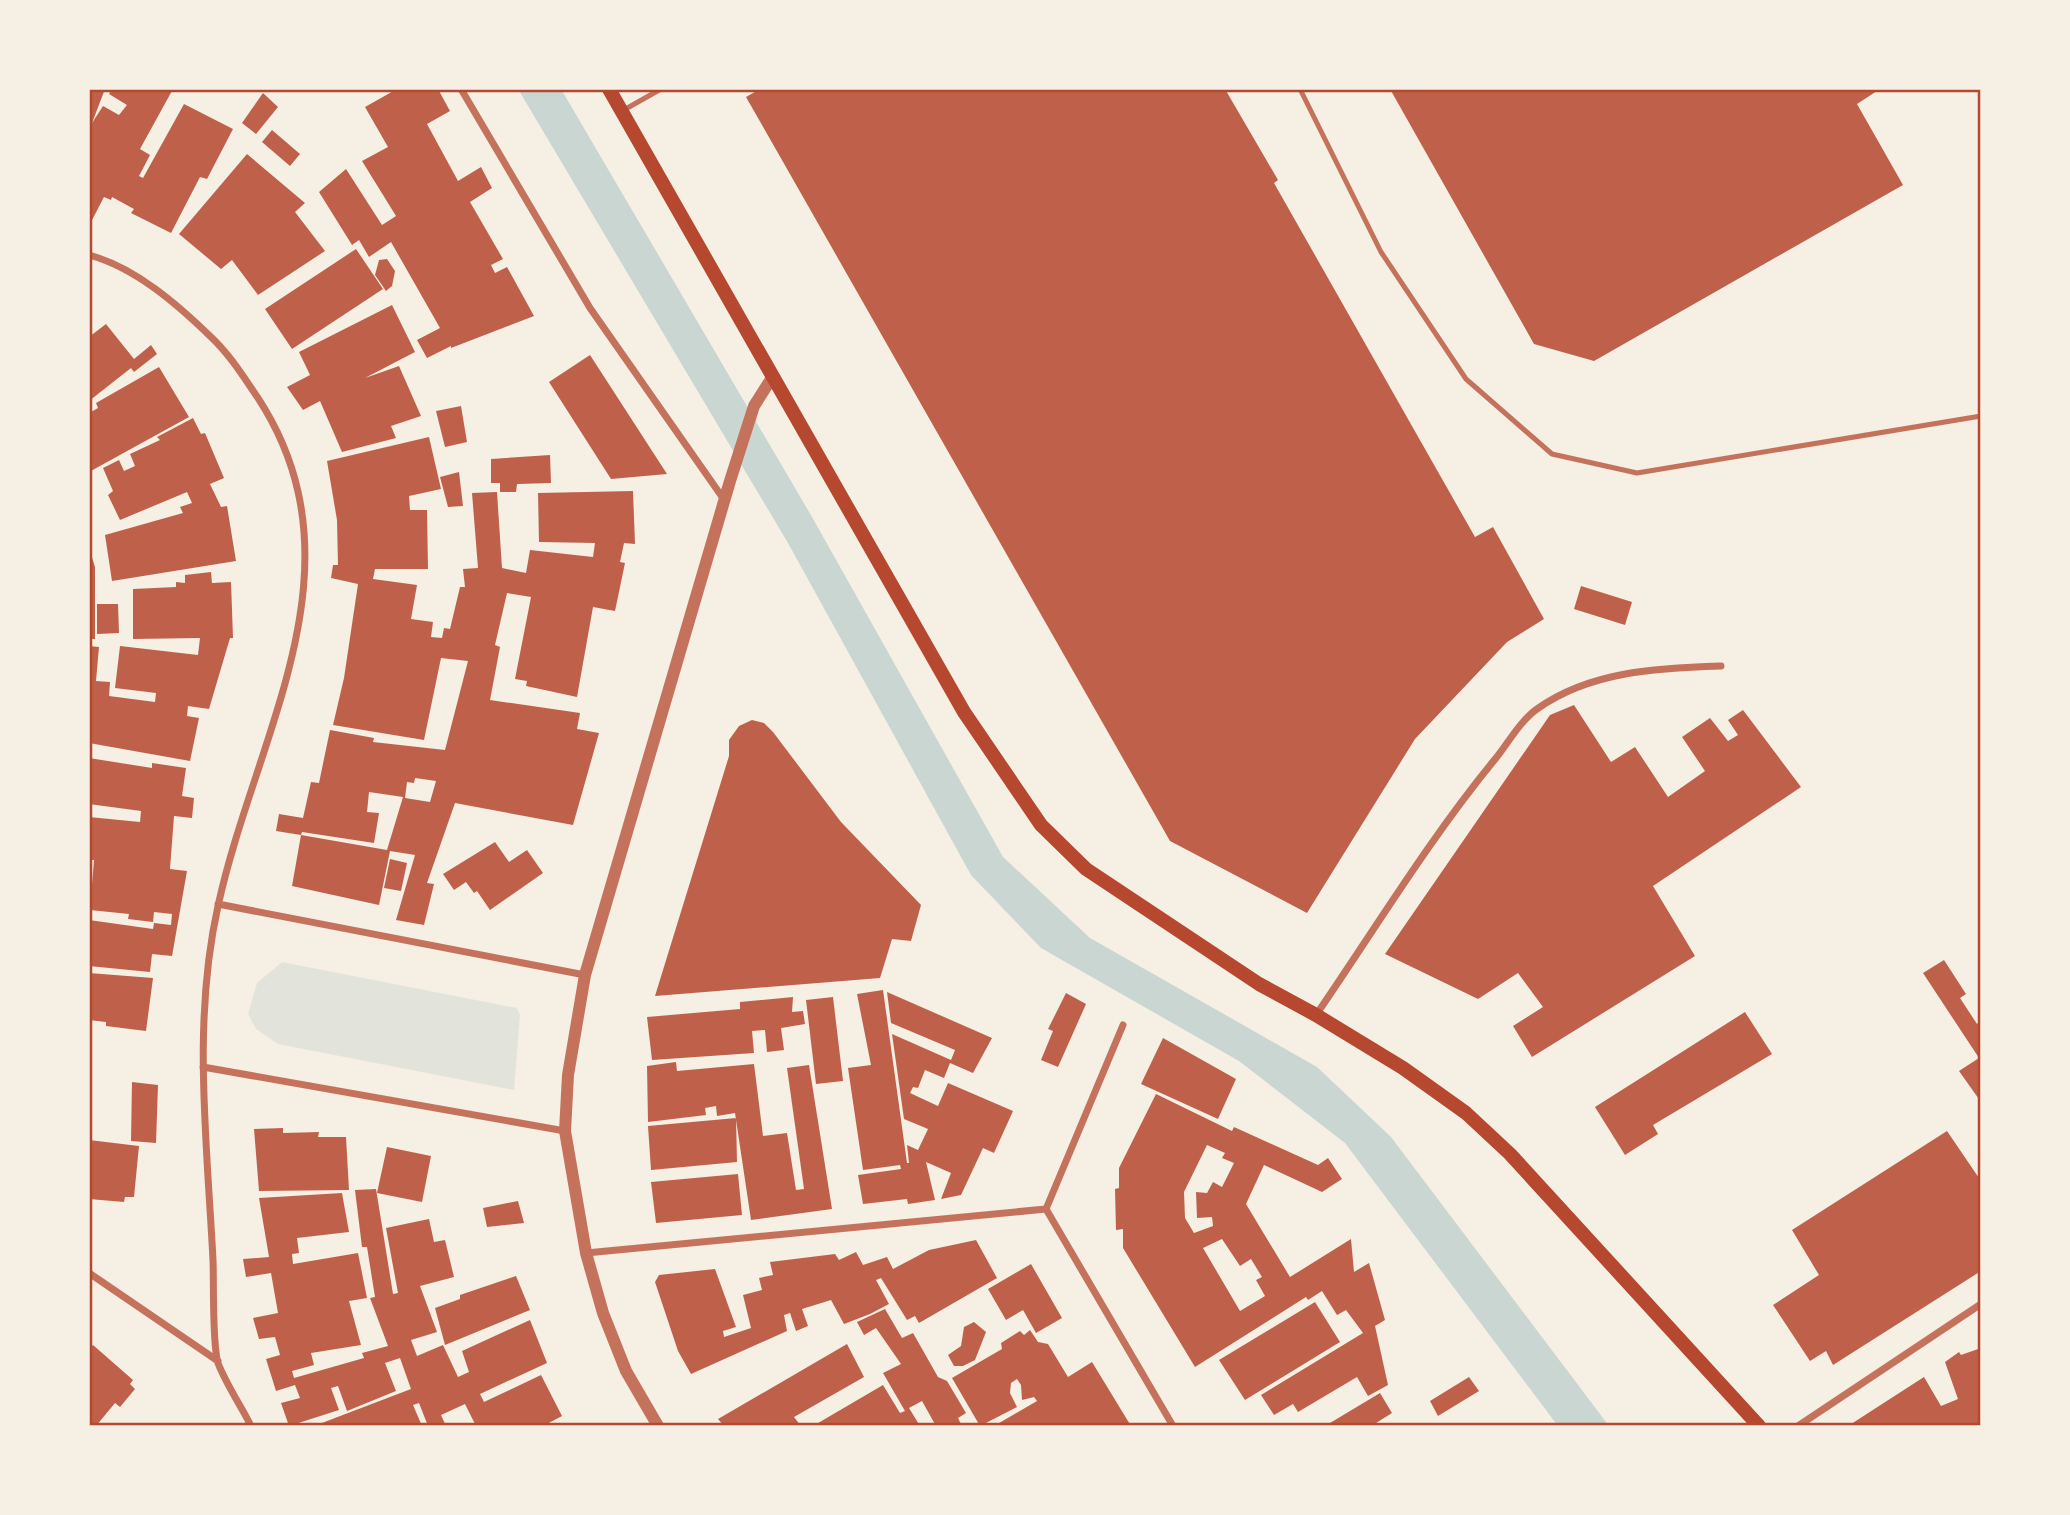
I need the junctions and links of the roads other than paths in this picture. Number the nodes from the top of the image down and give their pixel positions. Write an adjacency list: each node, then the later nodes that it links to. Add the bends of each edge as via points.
1 (461, 89): 9 (street, via 590,308)
2 (609, 89): 5 (main road)
3 (661, 89): 5 (lane)
4 (1300, 89): 8 (lane, via 1381,252 1466,379 1552,454 1637,473)
5 (622, 111): 7 (main road)
6 (89, 254): 11 (street, via 107,260 175,302 229,354 276,426 294,474 306,534 306,590 286,680)
7 (773, 376): 9 (street, via 754,406); 13 (main road, via 964,712 1041,825 1086,869 1259,984)
8 (1981, 416)
9 (726, 502): 12 (street)
10 (1721, 666): 13 (street, via 1613,676 1573,689 1535,710 1477,781)
11 (218, 904): 12 (street); 15 (street, via 204,1007)
12 (585, 975): 16 (street, via 570,1063)
13 (1316, 1015): 25 (main road, via 1466,1113 1510,1154)
14 (1123, 1025): 17 (street)
15 (203, 1066): 16 (street); 21 (street)
16 (565, 1131): 18 (street)
17 (1046, 1209): 18 (street); 24 (street)
18 (586, 1253): 23 (street, via 626,1371)
19 (89, 1273): 21 (street)
20 (1981, 1304): 26 (street)
21 (218, 1361): 22 (street)
22 (251, 1426)
23 (658, 1426)
24 (1173, 1426)
25 (1759, 1426)
26 (1798, 1426)

